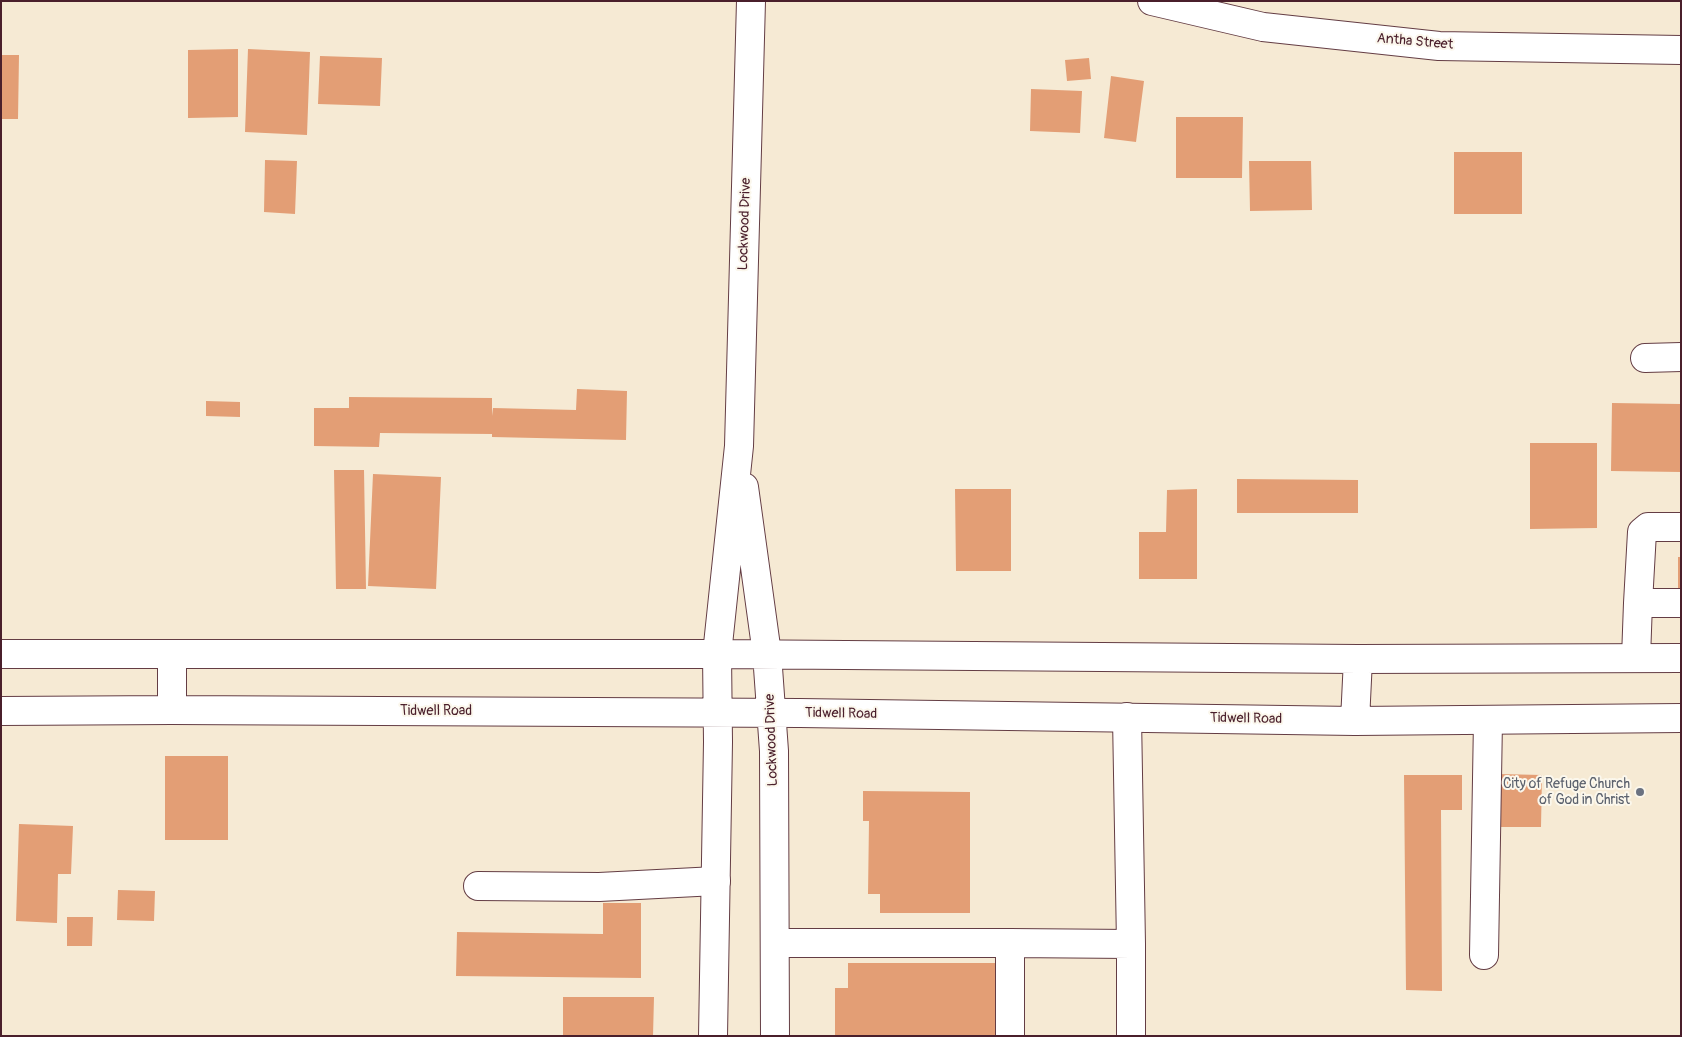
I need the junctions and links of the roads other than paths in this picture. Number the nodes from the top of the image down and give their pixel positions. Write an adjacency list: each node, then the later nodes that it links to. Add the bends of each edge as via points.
1 (751, 1): 6 (main road, Lockwood Drive)
2 (1152, 1): 3 (main road, Antha Street, via 1263,27 1440,46)
3 (1681, 50)
4 (1681, 357): 5 (main road)
5 (1645, 358)
6 (739, 446): 12 (main road, Lockwood Drive); 13 (main road, Lockwood Drive)
7 (1681, 527): 8 (main road, via 1648,527 1642,532)
8 (1638, 603): 9 (main road); 14 (main road)
9 (1681, 603)
10 (1, 654): 11 (main road)
11 (172, 654): 12 (main road); 18 (main road)
12 (717, 654): 13 (main road); 20 (main road, Lockwood Drive)
13 (767, 654): 16 (main road); 19 (main road, Lockwood Drive)
14 (1636, 658): 15 (main road); 16 (main road)
15 (1681, 658)
16 (1358, 659): 24 (main road)
17 (1, 710): 18 (main road, Tidwell Road)
18 (172, 710): 20 (main road, Tidwell Road)
19 (772, 713): 20 (main road, Tidwell Road); 21 (main road, Tidwell Road); 27 (main road, Lockwood Drive)
20 (717, 714): 25 (main road, Lockwood Drive)
21 (1127, 718): 24 (main road, Tidwell Road); 29 (main road)
22 (1681, 718): 23 (main road, Tidwell Road)
23 (1488, 720): 24 (main road, Tidwell Road); 30 (main road)
24 (1355, 721)
25 (716, 881): 26 (main road, via 598,887); 31 (main road, Lockwood Drive)
26 (478, 886)
27 (775, 943): 28 (main road); 32 (main road, Lockwood Drive)
28 (1010, 943): 29 (main road); 33 (main road)
29 (1131, 944): 34 (main road)
30 (1484, 955)
31 (713, 1036)
32 (774, 1036)
33 (1010, 1036)
34 (1131, 1036)

